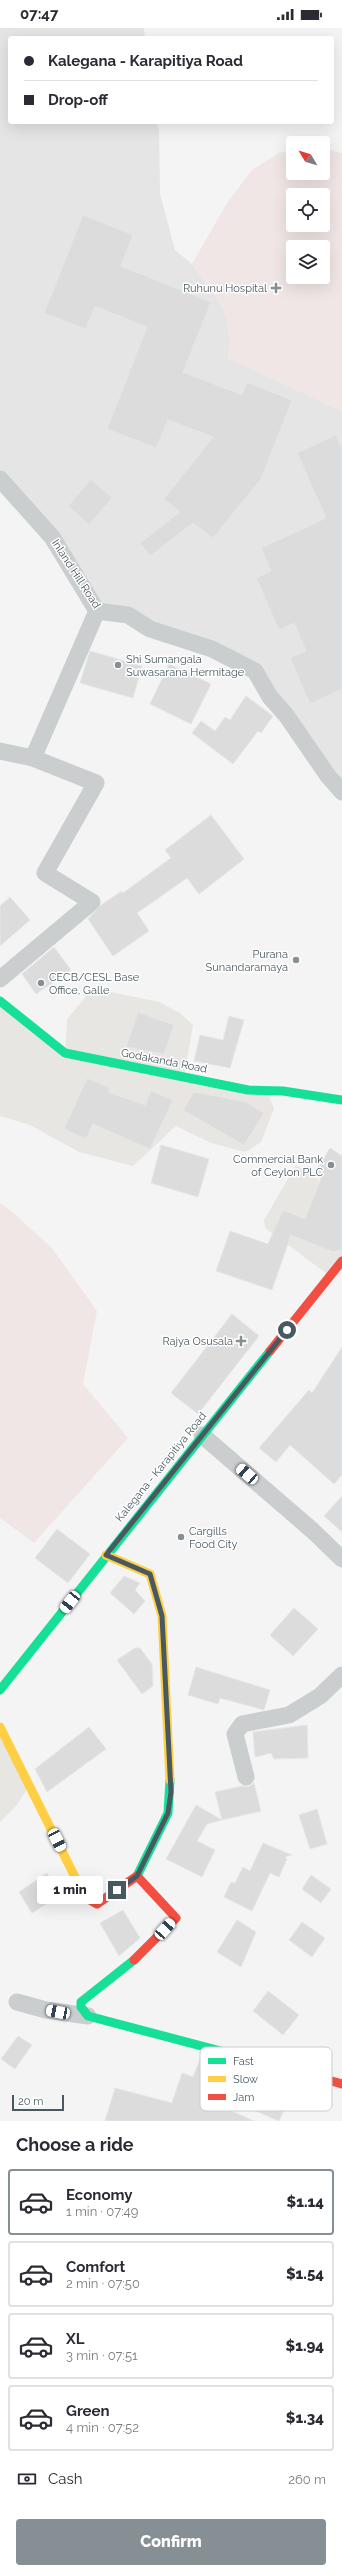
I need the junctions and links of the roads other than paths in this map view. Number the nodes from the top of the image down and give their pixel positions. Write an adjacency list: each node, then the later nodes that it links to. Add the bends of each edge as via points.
1 (0, 479): 2 (street, Inland Hill Road, via 52,537)
2 (97, 611): 4 (street); 5 (street, Inland Hill Road, via 128,615 150,629 212,649 255,671 270,697)
3 (0, 751): 4 (street)
4 (33, 758): 6 (street, via 96,784 45,873 92,902)
5 (342, 792)
6 (0, 979)
7 (0, 1001): 8 (street, Godakanda Road, via 65,1053 248,1090 266,1088)
8 (342, 1100)
9 (342, 1261): 10 (street, Kalegana - Karapitiya Road)
10 (202, 1435): 11 (street, Kalegana - Karapitiya Road); 12 (street)
11 (106, 1555): 14 (street, Kalegana - Karapitiya Road); 17 (street, via 150,1574 162,1616 171,1792 168,1813)
12 (342, 1559)
13 (342, 1675): 16 (street, via 320,1696 289,1715 242,1724 235,1734)
14 (0, 1690)
15 (0, 1727): 17 (street, via 85,1897 97,1904)
16 (246, 1777)
17 (137, 1876): 19 (street, via 176,1918 144,1952 81,2002 81,2007)
18 (17, 2002): 19 (street, via 46,2010)
19 (88, 2016): 20 (street)
20 (204, 2047)
21 (332, 2081): 22 (street)
22 (342, 2084)

